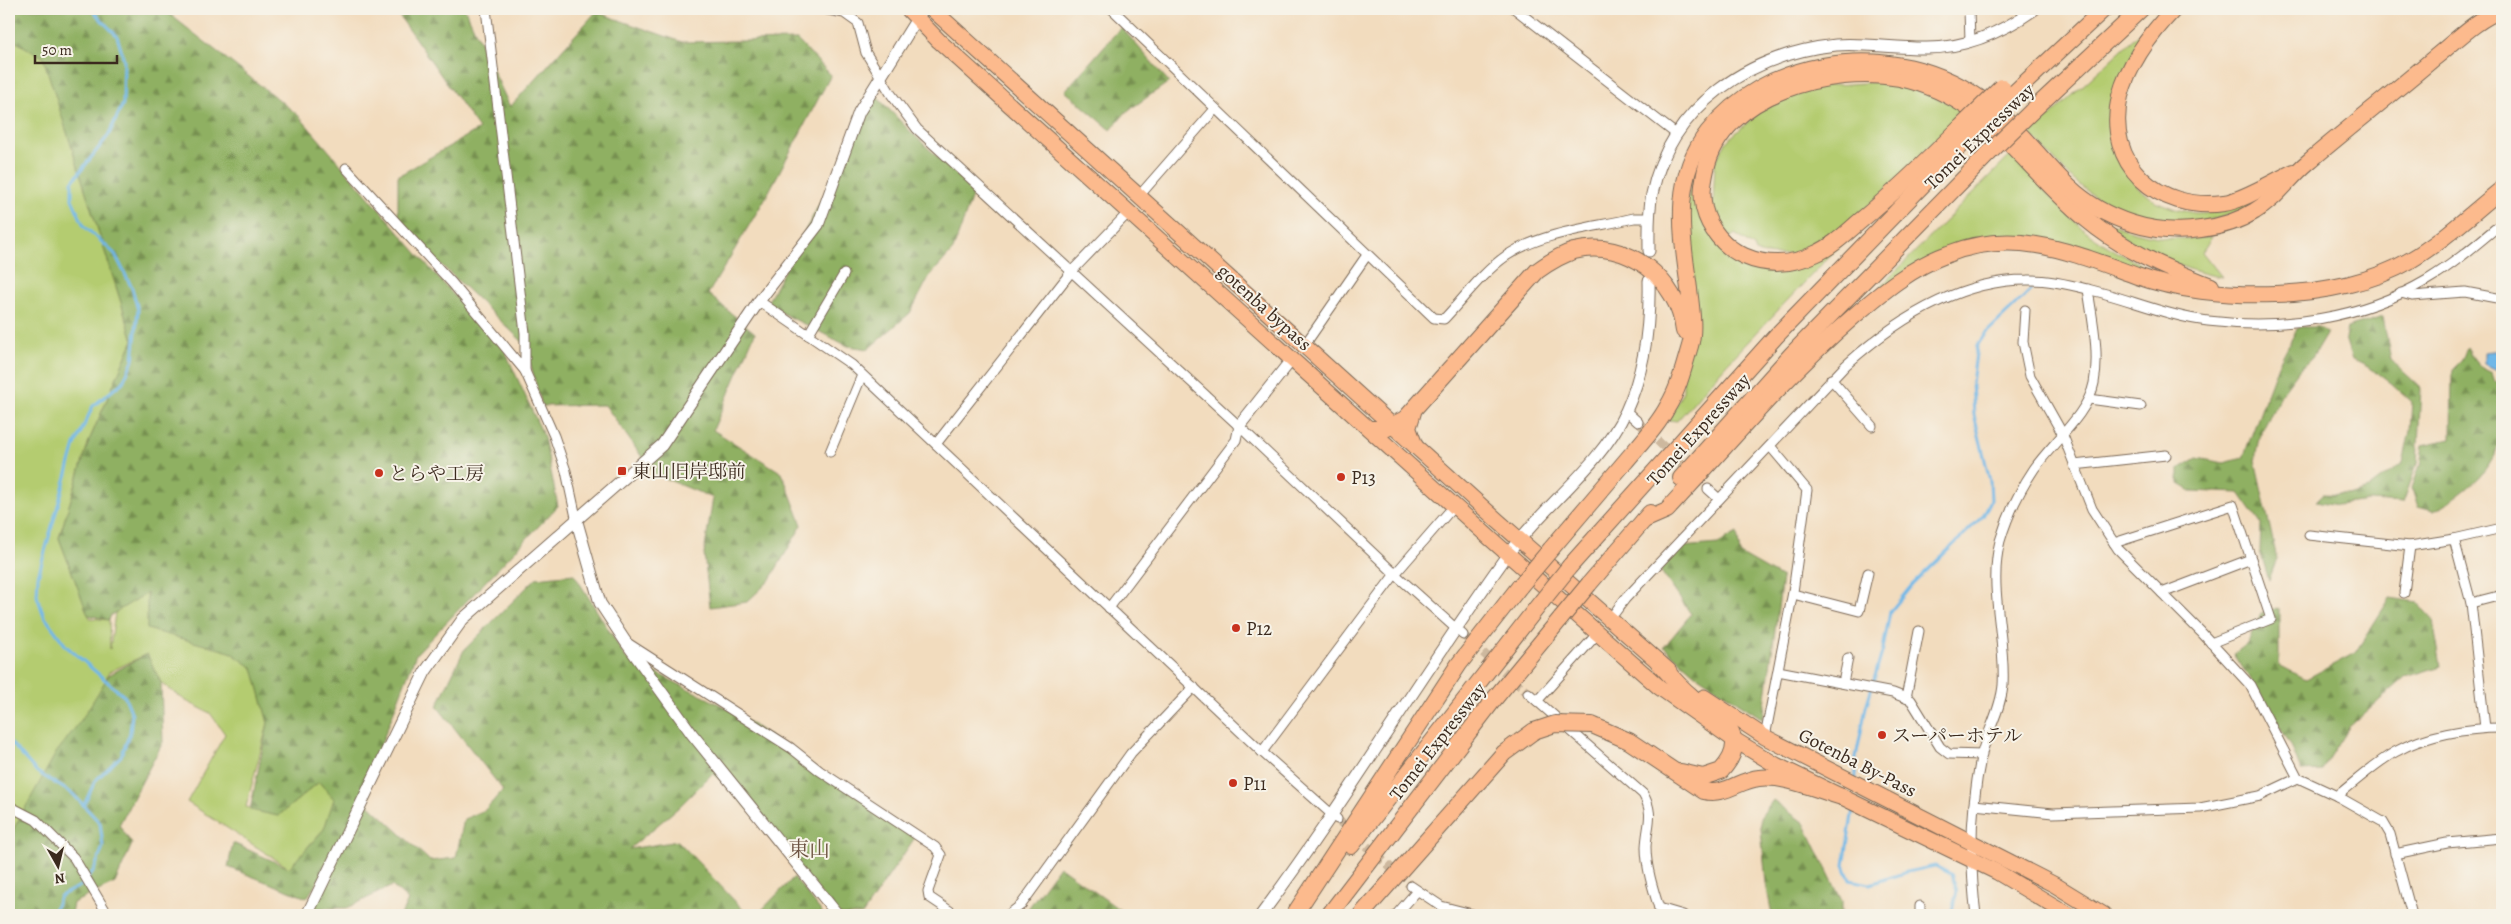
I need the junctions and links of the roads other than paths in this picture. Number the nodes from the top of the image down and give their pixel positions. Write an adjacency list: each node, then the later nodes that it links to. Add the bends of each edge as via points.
1 (486, 9): 41 (street, via 525,333)
2 (823, 9): 15 (street, via 844,13 858,23 866,53)
3 (932, 9): 22 (highway, gotenba bypass)
4 (1112, 9): 16 (street)
5 (1515, 9): 18 (street)
6 (1969, 9): 14 (street)
7 (2034, 9): 14 (street, via 1988,37)
8 (2104, 9): 17 (highway, Tomei Expressway, bridge, via 2007,91)
9 (2140, 9): 63 (highway, Tomei Expressway, bridge, via 1989,153 1792,354)
10 (2174, 9): 20 (highway, via 2142,48 2121,94 2119,135 2132,169 2167,198 2208,205 2227,203)
11 (2502, 10): 13 (highway)
12 (916, 12): 15 (street); 23 (highway, gotenba bypass)
13 (2476, 16): 20 (highway)
14 (1970, 42): 18 (street, via 1941,48 1862,44 1835,46 1783,56 1760,64 1726,84 1702,103)
15 (881, 77): 28 (street, via 917,129); 35 (street, via 859,112 818,225)
16 (1215, 109): 22 (street); 27 (street)
17 (1966, 131): 32 (highway, via 1826,248 1810,256 1778,264 1753,260 1728,247 1707,218 1702,195 1707,163 1720,137 1742,115 1772,95 1809,81 1854,74 1889,77 1918,83 1960,102 1996,128 2066,202 2117,243 2164,268); 119 (highway, Tomei Expressway, bridge, via 1782,329 1570,566)
18 (1676, 134): 24 (street, via 1658,173)
19 (346, 168): 41 (street, via 452,283)
20 (2300, 168): 39 (highway, via 2275,198 2237,219 2181,231 2144,227 2123,221 2086,200 1993,108 1947,79 1882,62 1846,62 1800,71 1759,88 1729,109 1704,136 1688,168 1680,222 1692,322)
21 (2502, 189): 32 (highway, via 2408,262 2364,280 2281,294)
22 (1139, 196): 38 (highway, gotenba bypass)
23 (1130, 211): 28 (street); 40 (highway, gotenba bypass)
24 (1649, 218): 26 (street); 27 (street, via 1634,218 1538,240 1520,248 1504,258 1444,319 1434,318)
25 (2502, 223): 33 (street, via 2451,265)
26 (1648, 251)
27 (1367, 255): 38 (street)
28 (1071, 272): 49 (street); 54 (street)
29 (844, 274): 37 (street)
30 (1649, 281): 46 (street, via 1647,342)
31 (2088, 289): 33 (street, via 2205,321 2263,324 2352,312); 43 (street, via 2028,280 1980,285 1954,294 1899,322 1870,343); 44 (street, via 2096,367)
32 (2224, 292): 63 (highway, via 2162,284 2049,246 2004,242 1947,254 1906,275 1836,332 1804,362 1667,510)
33 (2401, 293): 34 (street, via 2412,296 2465,292)
34 (2502, 299)
35 (760, 301): 37 (street); 64 (street, via 662,445)
36 (2025, 310): 53 (street, via 2023,342 2030,376)
37 (808, 335): 42 (street)
38 (1304, 346): 50 (highway, gotenba bypass)
39 (1686, 356): 47 (highway, via 1680,310 1658,276 1629,255 1596,249 1574,251 1537,271); 119 (highway, bridge, via 1677,387 1659,421 1459,664)
40 (1292, 359): 49 (street); 52 (highway, gotenba bypass)
41 (525, 371): 64 (street, via 554,436 566,471)
42 (862, 375): 54 (street); 57 (street)
43 (1832, 380): 51 (street); 56 (street)
44 (2089, 399): 45 (street); 53 (street)
45 (2141, 406)
46 (1626, 411): 48 (street); 67 (street, via 1600,451)
47 (1413, 412): 50 (highway); 55 (highway, via 1408,428)
48 (1638, 422)
49 (1239, 426): 74 (street); 80 (street, via 1236,440)
50 (1394, 426): 52 (highway); 55 (highway, gotenba bypass)
51 (1872, 426)
52 (1371, 429): 62 (highway, gotenba bypass)
53 (2062, 433): 59 (street); 100 (street, via 2020,492 2000,541 1996,572 2003,684 2000,706 1987,733)
54 (936, 444): 80 (street)
55 (1414, 444): 67 (highway, gotenba bypass)
56 (1770, 446): 61 (street); 77 (street, via 1807,490)
57 (830, 452)
58 (2166, 455): 59 (street)
59 (2074, 465): 69 (street, via 2092,509)
60 (1708, 489): 61 (street)
61 (1719, 499): 81 (street)
62 (1454, 506): 71 (highway, gotenba bypass); 74 (street)
63 (1644, 520): 120 (highway, Tomei Expressway, bridge, via 1491,703)
64 (577, 522): 85 (street, via 600,603); 114 (street, via 463,619 425,672)
65 (2502, 528): 68 (street)
66 (2309, 535): 70 (street)
67 (1519, 539): 71 (street); 81 (highway, gotenba bypass)
68 (2454, 539): 70 (street); 79 (street)
69 (2114, 544): 72 (street, via 2233,506); 75 (street)
70 (2410, 546): 76 (street)
71 (1508, 554): 83 (street); 84 (highway, gotenba bypass)
72 (2251, 559): 75 (street); 86 (street, via 2271,619)
73 (1868, 573): 77 (street, via 1859,611)
74 (1395, 574): 83 (street); 99 (street)
75 (2162, 593): 86 (street)
76 (2404, 593)
77 (1792, 594): 89 (street)
78 (2502, 596): 79 (street)
79 (2471, 603): 95 (street)
80 (1109, 608): 91 (street)
81 (1610, 619): 88 (highway, Gotenba By-Pass)
82 (1919, 631): 93 (street)
83 (1460, 632): 107 (street)
84 (1598, 633): 94 (street); 98 (highway, Gotenba By-Pass, via 1659,687)
85 (625, 641): 115 (street, via 692,734); 116 (street, via 791,748 820,771 935,847 941,855 928,891 929,897)
86 (2211, 643): 102 (street, via 2250,685)
87 (1848, 658): 90 (street)
88 (1658, 663): 97 (highway, Gotenba By-Pass); 98 (highway, via 1690,696 1725,722)
89 (1778, 671): 90 (street); 97 (street)
90 (1843, 683): 93 (street)
91 (1194, 688): 99 (street); 117 (street, via 1132,753 1021,905)
92 (1528, 693): 94 (street)
93 (1906, 698): 100 (street, via 1911,700 1940,747 1949,754)
94 (1537, 701): 112 (street, via 1643,794 1649,804 1651,814 1646,847)
95 (2485, 728): 96 (street); 103 (street, via 2420,740 2396,752)
96 (2502, 728)
97 (1765, 737): 109 (highway, Gotenba By-Pass)
98 (1733, 739): 101 (highway, via 1726,766 1709,777 1690,776); 104 (highway, Gotenba By-Pass)
99 (1262, 752): 107 (street)
100 (1982, 755): 105 (street)
101 (1658, 760): 104 (highway, via 1698,788 1711,793 1725,791 1753,779 1769,778); 121 (highway, bridge, via 1617,734 1592,725 1554,724 1534,731 1504,753)
102 (2298, 778): 103 (street); 105 (street, via 2260,796 2200,808 2053,813)
103 (2337, 796): 110 (street, via 2383,822)
104 (1842, 797): 111 (highway, Gotenba By-Pass)
105 (1974, 805): 109 (street)
106 (9, 806): 113 (street, via 36,820 74,858)
107 (1334, 817): 118 (street)
108 (2502, 838): 110 (street, via 2447,842)
109 (1970, 841): 111 (street); 127 (highway, Gotenba By-Pass, via 2055,885)
110 (2395, 854): 128 (street)
111 (1972, 860): 125 (street); 126 (highway, Gotenba By-Pass)
112 (1656, 912): 124 (street)
113 (108, 915)
114 (307, 915)
115 (838, 915)
116 (956, 915)
117 (1008, 915)
118 (1261, 915)
119 (1296, 915)
120 (1328, 915)
121 (1361, 915)
122 (1396, 915): 123 (street, via 1414,888 1441,906)
123 (1476, 915)
124 (1683, 915)
125 (1976, 915)
126 (2069, 915)
127 (2104, 915)
128 (2412, 915)

